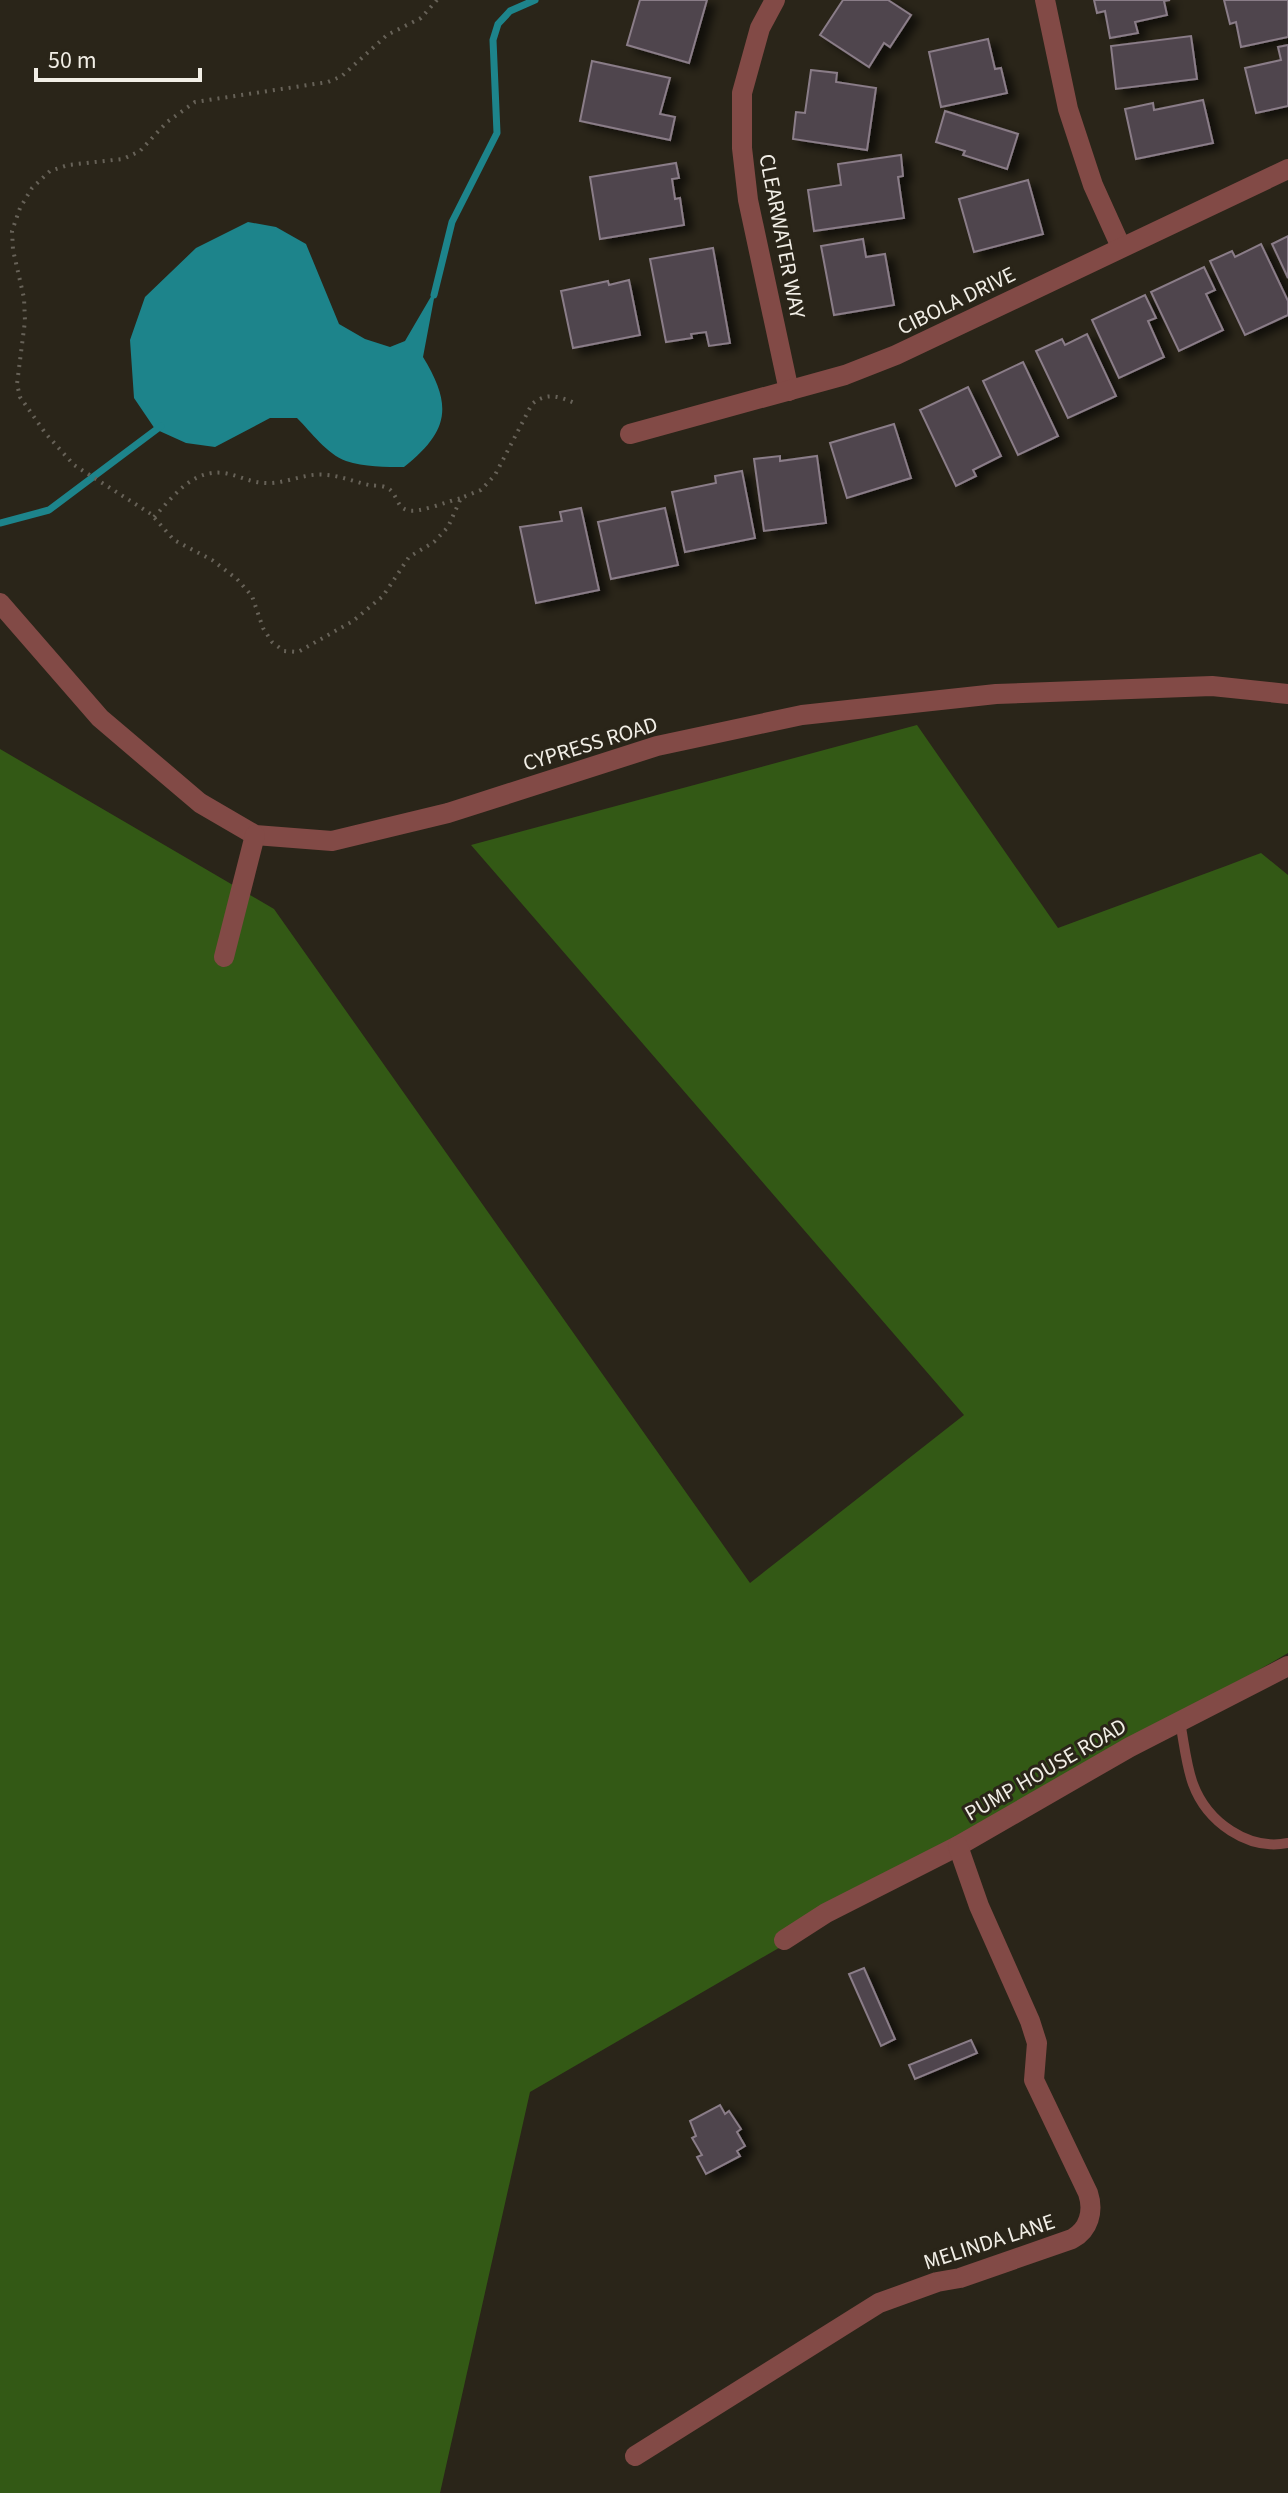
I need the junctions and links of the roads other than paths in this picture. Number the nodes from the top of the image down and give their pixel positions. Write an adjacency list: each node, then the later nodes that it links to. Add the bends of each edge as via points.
1 (775, 0): 5 (street, CLEARWATER WAY, via 760,28 742,93 742,148)
2 (1045, 0): 4 (street, via 1068,109)
3 (1288, 169): 4 (street, CIBOLA DRIVE)
4 (1121, 247): 5 (street, CIBOLA DRIVE, via 896,355)
5 (789, 391): 6 (street, CIBOLA DRIVE)
6 (630, 434)
7 (0, 603): 9 (street, CYPRESS ROAD, via 100,718 200,803)
8 (1288, 694): 9 (street, CYPRESS ROAD, via 1212,686 996,694 802,715 657,746 448,813 332,841)
9 (255, 835): 10 (street)
10 (224, 957)
11 (1288, 1666): 12 (street, PUMP HOUSE ROAD)
12 (1180, 1722): 13 (lane, via 1193,1785 1208,1809 1227,1830 1247,1839); 14 (street, PUMP HOUSE ROAD)
13 (1288, 1843)
14 (958, 1846): 15 (street, PUMP HOUSE ROAD); 16 (street, MELINDA LANE, via 1030,2021 1037,2043 1034,2080 1088,2193 1086,2227 1072,2239 879,2303)
15 (784, 1940)
16 (635, 2456)

